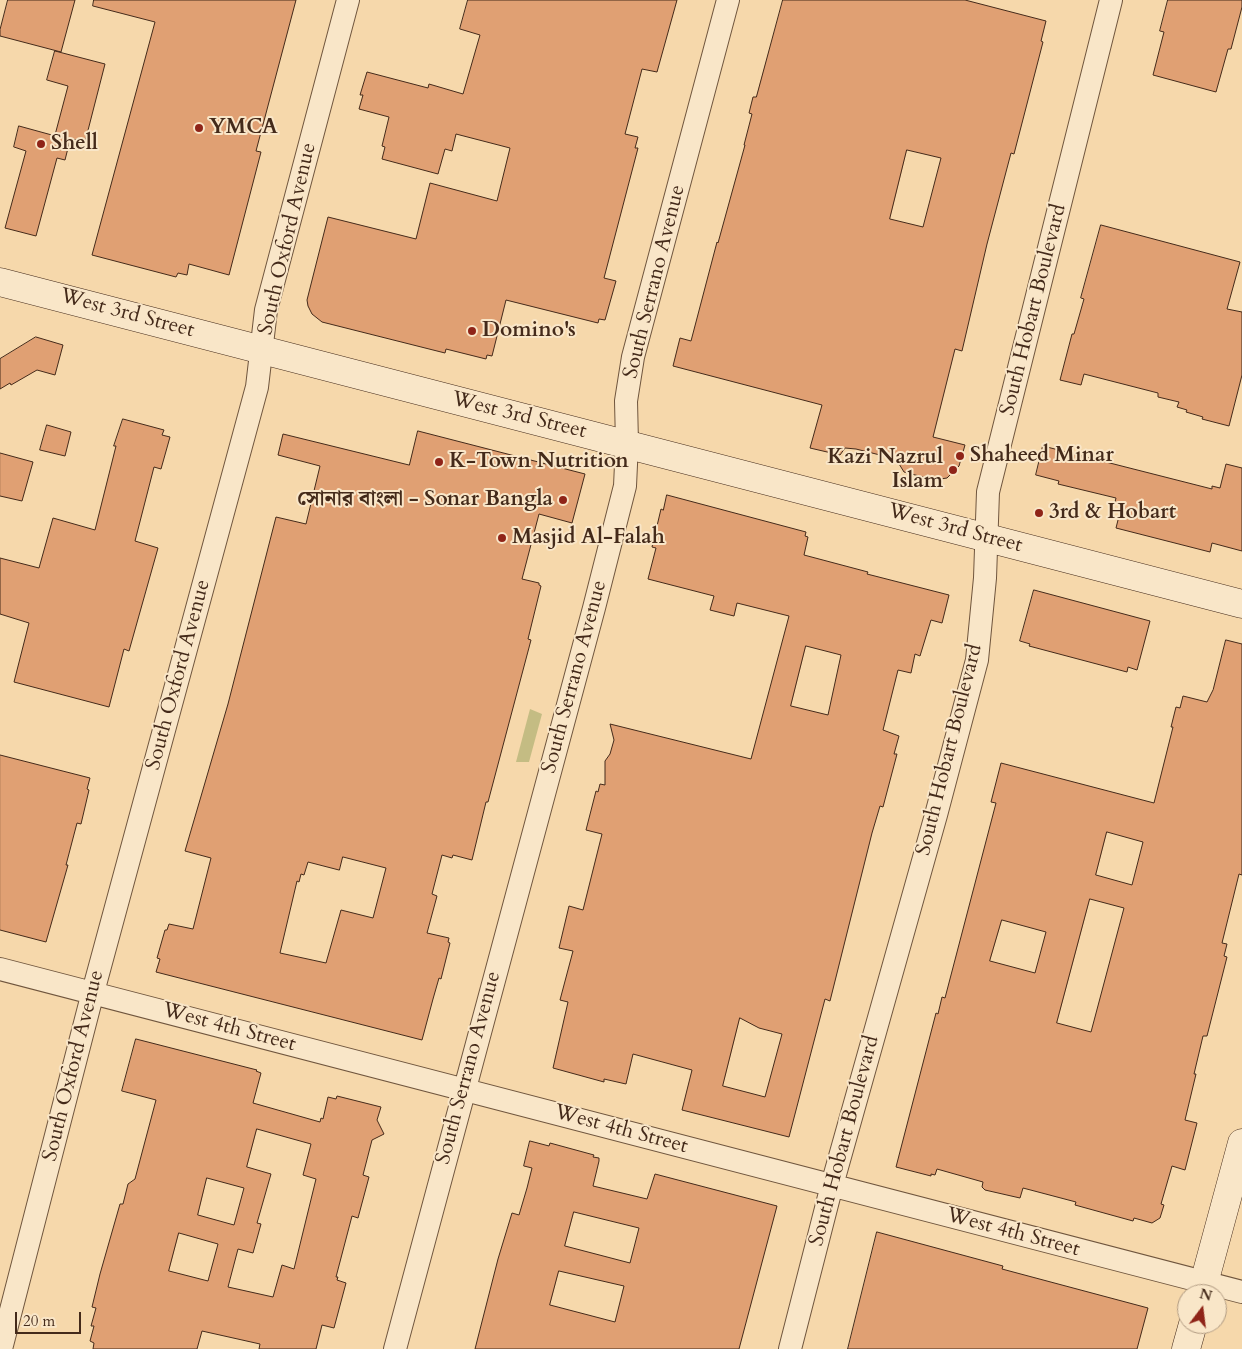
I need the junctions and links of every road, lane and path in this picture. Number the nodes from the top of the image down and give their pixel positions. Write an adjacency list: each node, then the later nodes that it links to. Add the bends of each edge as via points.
1 (348, 0): 5 (street, South Oxford Avenue, via 266,310)
2 (728, 0): 6 (street, South Serrano Avenue, via 633,357 626,401)
3 (1111, 0): 7 (street, South Hobart Boulevard, via 988,492)
4 (0, 282): 5 (main road, West 3rd Street)
5 (262, 350): 6 (main road, West 3rd Street); 10 (street, South Oxford Avenue, via 257,387)
6 (627, 443): 7 (main road, West 3rd Street); 11 (street, South Serrano Avenue, via 624,486 596,598)
7 (987, 537): 8 (main road, West 3rd Street); 13 (street, South Hobart Boulevard, via 977,660)
8 (1242, 604)
9 (0, 969): 10 (street, West 4th Street)
10 (93, 992): 11 (street, West 4th Street); 19 (street, South Oxford Avenue)
11 (464, 1090): 13 (street, West 4th Street); 20 (street, South Serrano Avenue)
12 (1242, 1143): 15 (main road)
13 (832, 1185): 14 (street, West 4th Street); 21 (street, South Hobart Boulevard)
14 (1188, 1284)
15 (1203, 1284)
16 (1227, 1290): 17 (street, West 4th Street)
17 (1242, 1292)
18 (1190, 1334): 22 (main road)
19 (1, 1349)
20 (395, 1349)
21 (790, 1349)
22 (1186, 1349)

